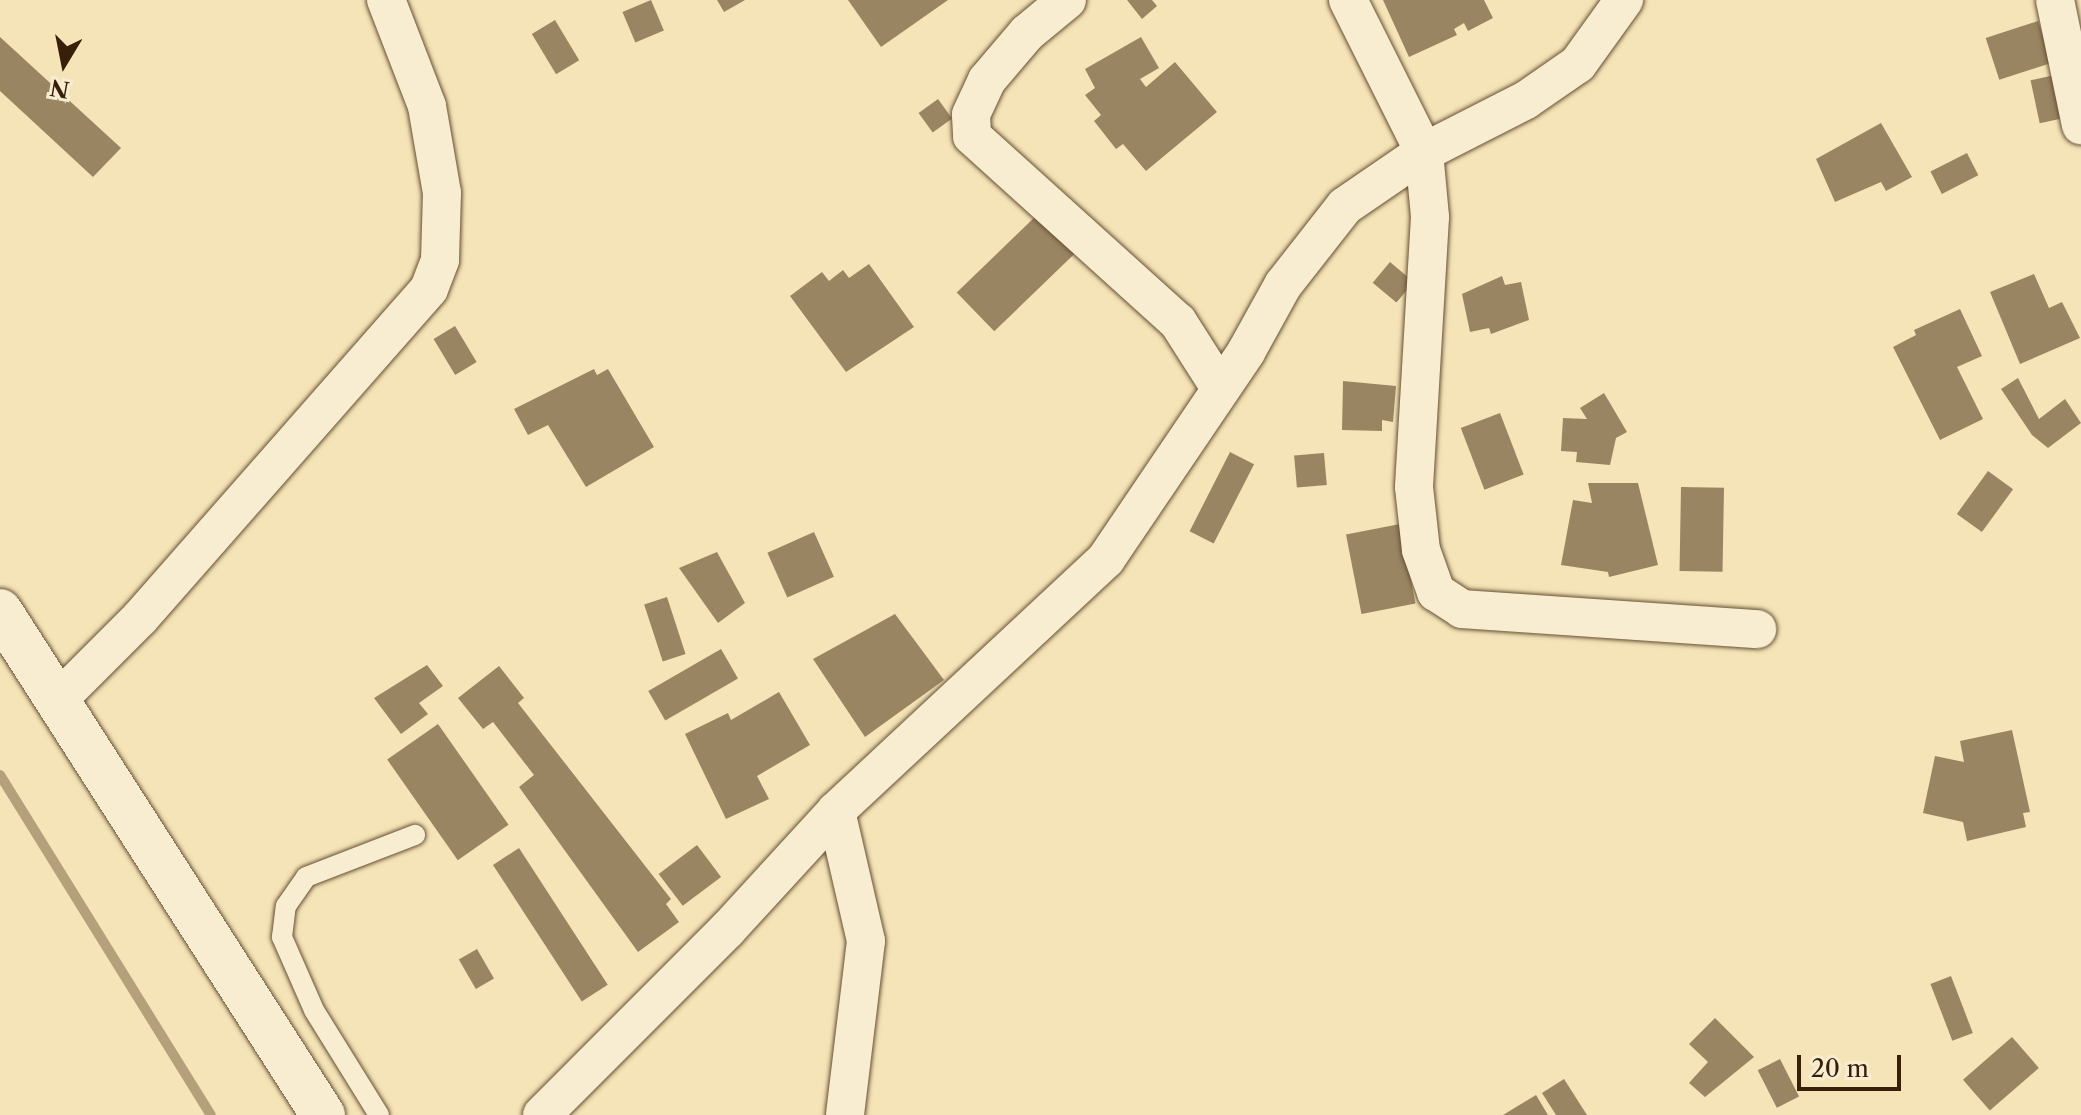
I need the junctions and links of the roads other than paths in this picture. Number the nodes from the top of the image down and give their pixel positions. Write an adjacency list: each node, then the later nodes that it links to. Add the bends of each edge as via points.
1 (386, 0): 11 (street, via 427,106 442,193 440,260 429,289 140,618)
2 (1067, 0): 8 (street, via 1027,33 987,80 971,115 972,136 1178,322)
3 (1348, 0): 7 (street)
4 (1624, 0): 7 (street, via 1578,64 1526,100)
5 (2055, 0): 6 (street)
6 (2081, 125)
7 (1424, 152): 8 (street, via 1345,206 1312,243); 10 (street, via 1430,217 1414,487 1421,550 1436,592 1462,609)
8 (1220, 388): 12 (street, via 1106,559)
9 (0, 611): 11 (main road)
10 (1757, 629)
11 (57, 701): 14 (main road)
12 (836, 811): 16 (street, via 727,930); 17 (street, via 866,941)
13 (415, 835): 15 (lane, via 306,877 286,906 282,937 314,1010)
14 (323, 1115)
15 (379, 1115)
16 (542, 1115)
17 (845, 1115)

